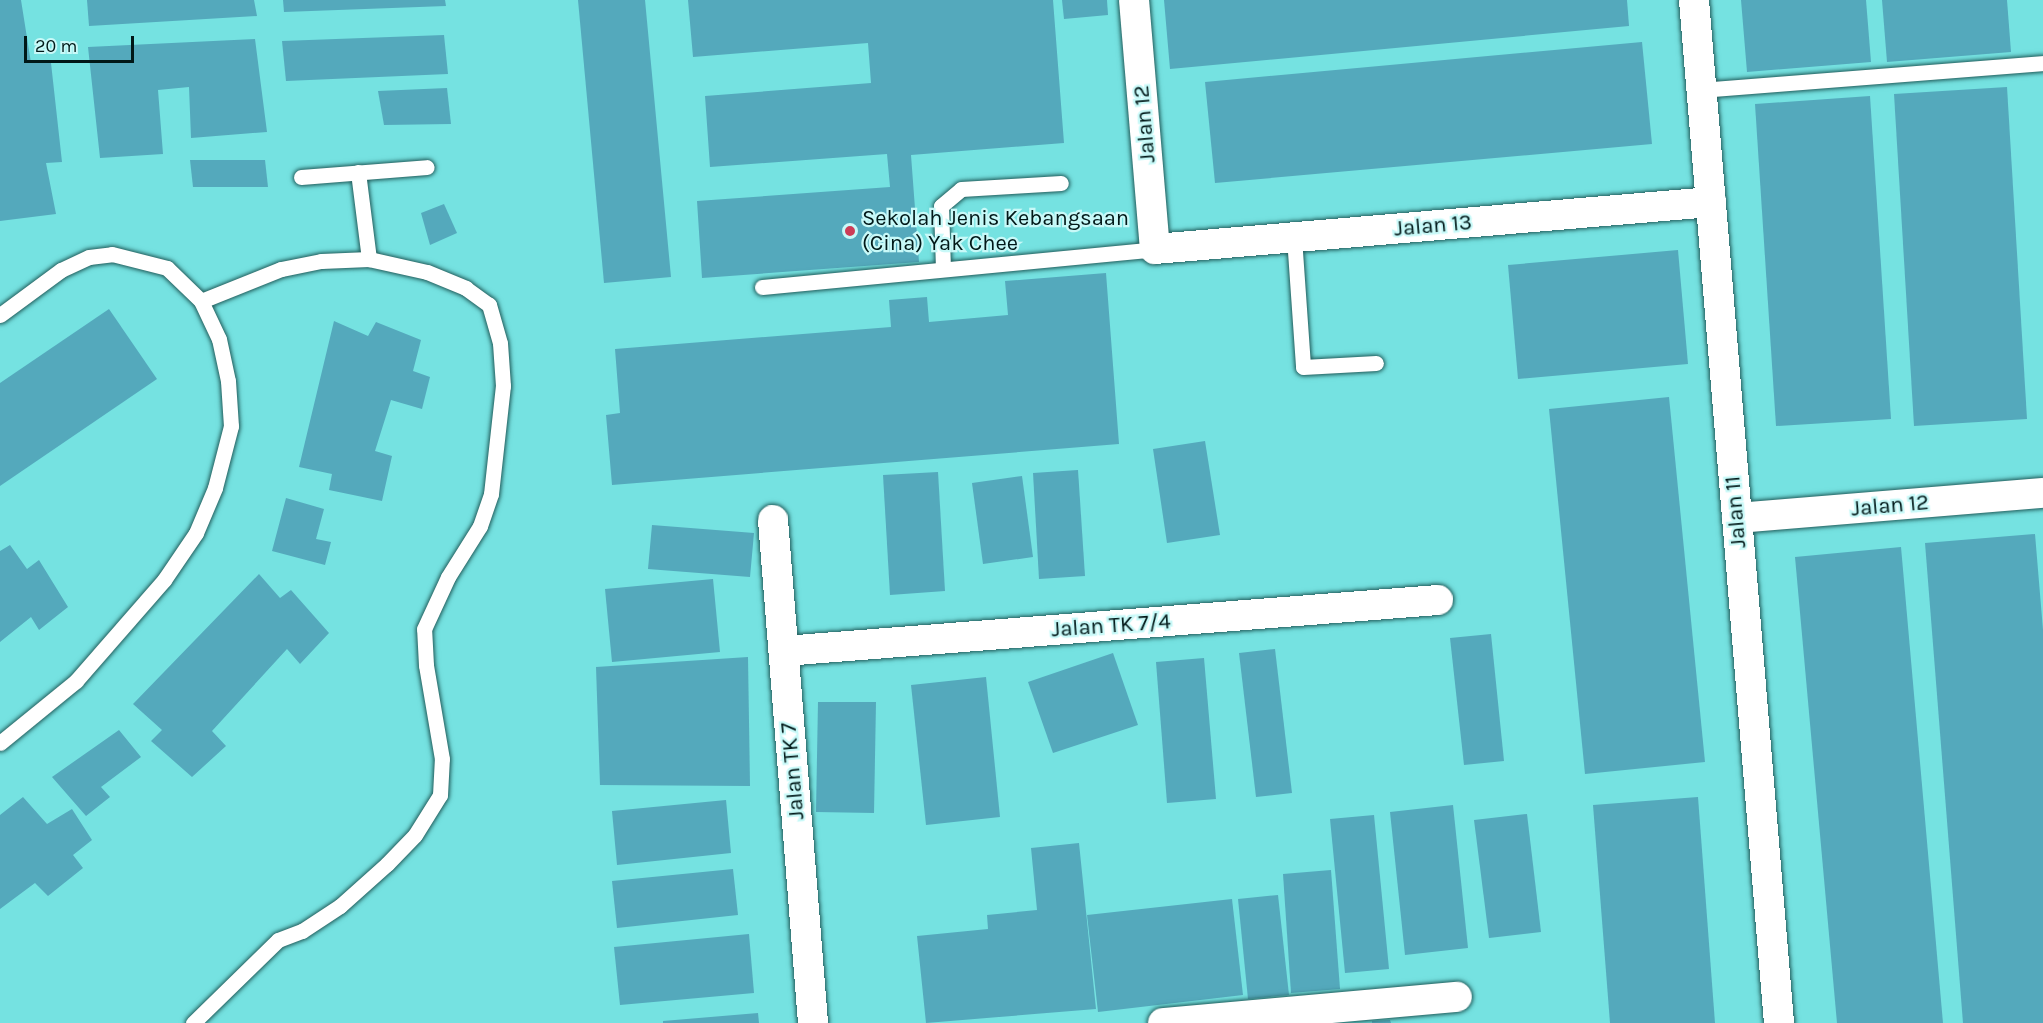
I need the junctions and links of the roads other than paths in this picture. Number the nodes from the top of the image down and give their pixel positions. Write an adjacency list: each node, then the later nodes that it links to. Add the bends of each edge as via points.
1 (1134, 0): 11 (street, Jalan 12)
2 (1694, 0): 4 (street, Jalan 11)
3 (2043, 63): 4 (lane)
4 (1701, 90): 9 (street, Jalan 11)
5 (427, 167): 6 (lane)
6 (358, 172): 7 (lane); 12 (lane)
7 (301, 177)
8 (1061, 183): 13 (lane, via 961,189 941,206)
9 (1711, 201): 10 (street, Jalan 13); 19 (street, Jalan 11)
10 (1294, 237): 11 (street, Jalan 13); 17 (lane, via 1303,367)
11 (1155, 249): 13 (lane)
12 (369, 259): 15 (lane, via 321,261 281,269); 25 (lane, via 427,272 466,288 489,305 500,343 502,386 491,494 480,526 448,577 424,629 442,759 440,795 415,835 387,864 340,906 302,931 278,940)
13 (943, 269): 14 (lane)
14 (762, 287)
15 (201, 301): 16 (lane, via 167,268 112,254 89,258 61,270); 23 (lane, via 219,339 228,381 231,426 215,488 196,533 117,639 76,681)
16 (0, 315)
17 (1376, 363)
18 (2043, 493): 19 (street, Jalan 12)
19 (1737, 518): 28 (street, Jalan 11)
20 (773, 520): 22 (street, Jalan TK 7)
21 (1438, 600): 22 (street, Jalan TK 7/4)
22 (784, 651): 26 (street, Jalan TK 7)
23 (0, 743)
24 (1457, 997): 27 (street)
25 (193, 1023)
26 (813, 1023)
27 (1163, 1023)
28 (1779, 1023)

